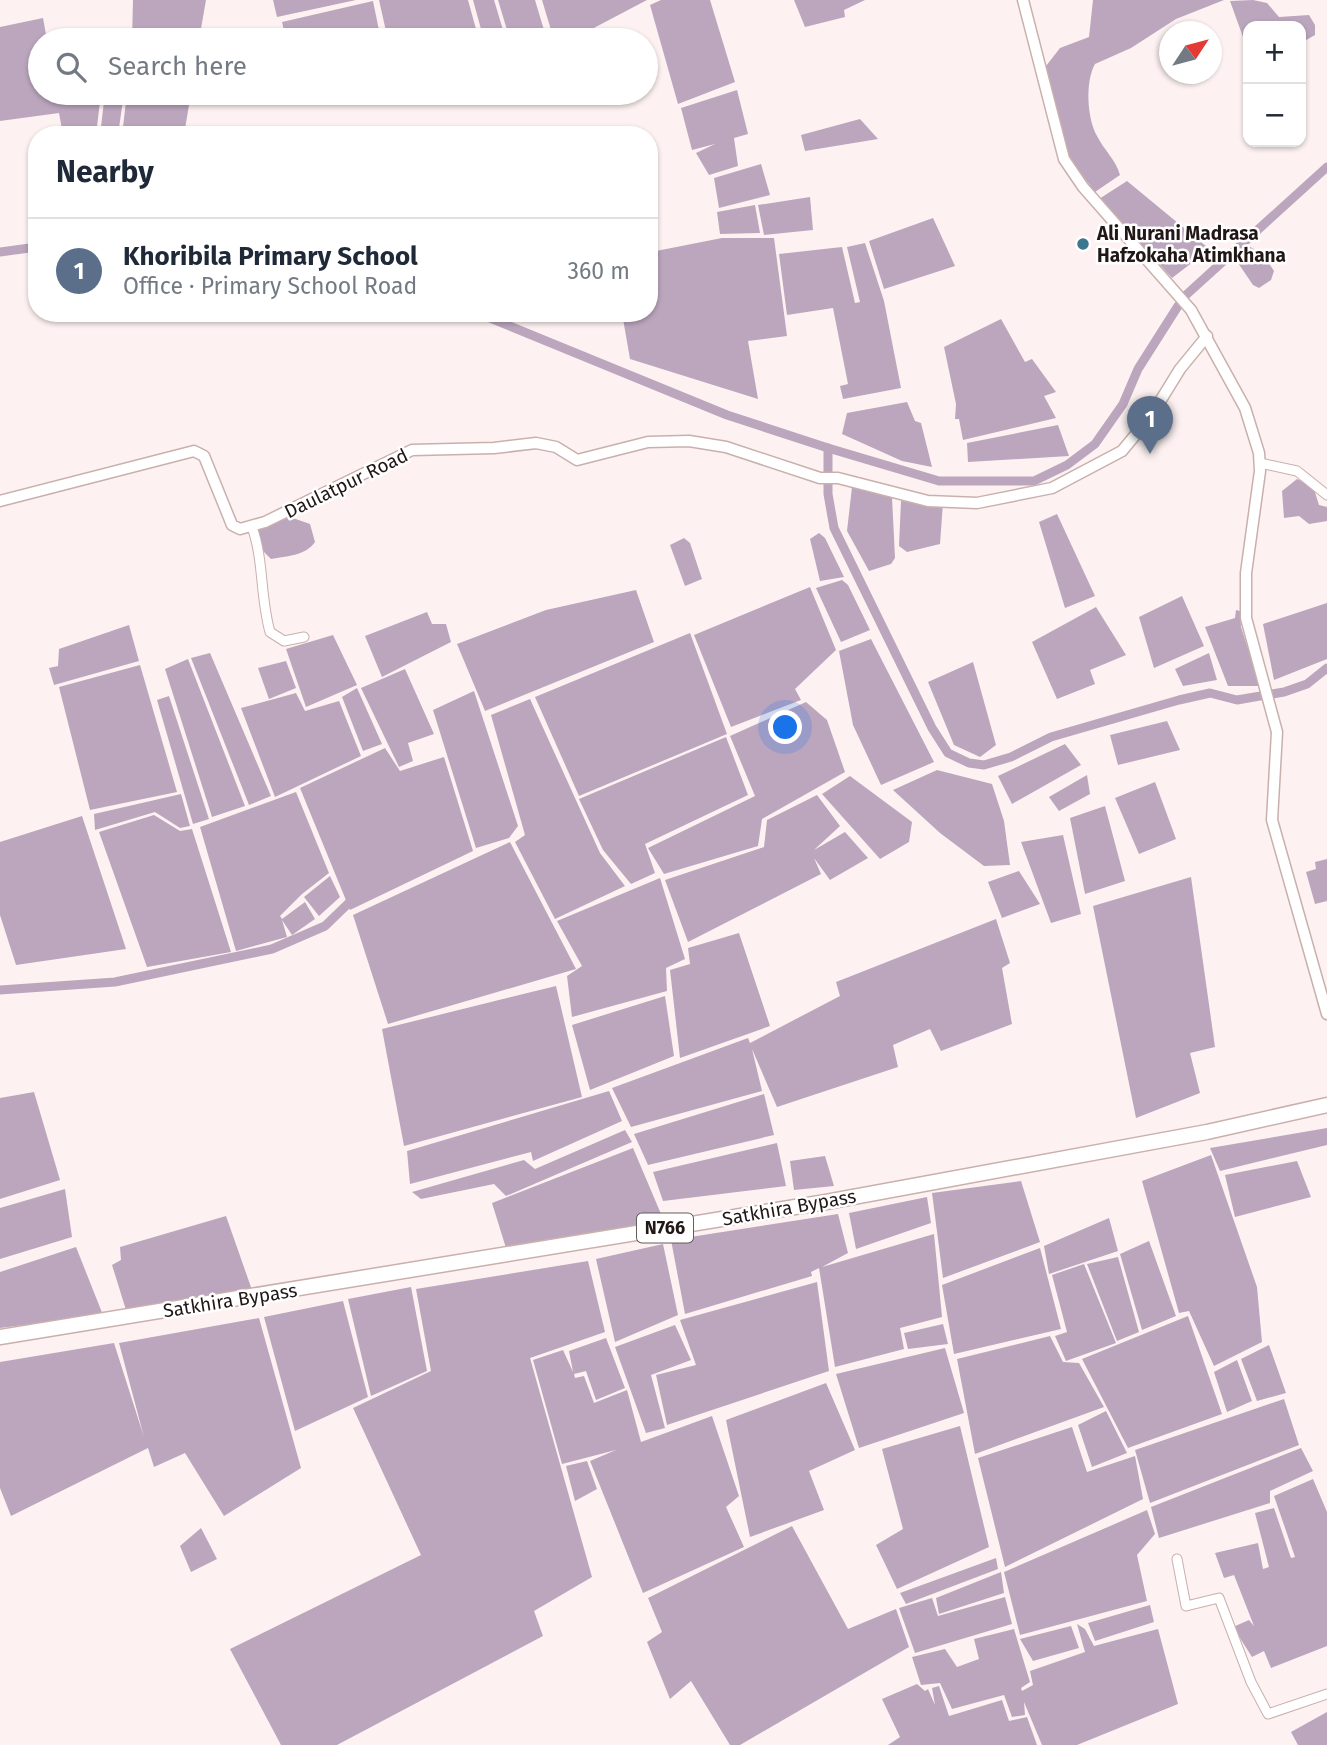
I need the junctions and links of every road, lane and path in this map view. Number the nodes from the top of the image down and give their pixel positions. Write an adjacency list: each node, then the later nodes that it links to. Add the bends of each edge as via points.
1 (1023, 0): 2 (street, via 1064,159 1083,187 1181,295)
2 (1207, 336): 3 (street, via 1245,408); 6 (street, Daulatpur Road, via 1122,451 1052,488 977,503 928,501 838,478 820,478 726,447 689,441 648,442 577,460 556,447 536,443 412,450)
3 (1260, 463): 4 (street, via 1297,471); 8 (street, via 1246,618 1278,744 1272,820)
4 (1327, 495)
5 (0, 501): 6 (street, via 194,451 204,456 232,525)
6 (252, 527): 7 (street, via 270,632 284,641)
7 (304, 637)
8 (1327, 1014)
9 (1327, 1105): 10 (highway, Satkhira Bypass / N766, via 1207,1132 826,1202)
10 (0, 1337)
11 (1177, 1559): 12 (street, via 1186,1606 1219,1598 1268,1714)
12 (1327, 1693)

